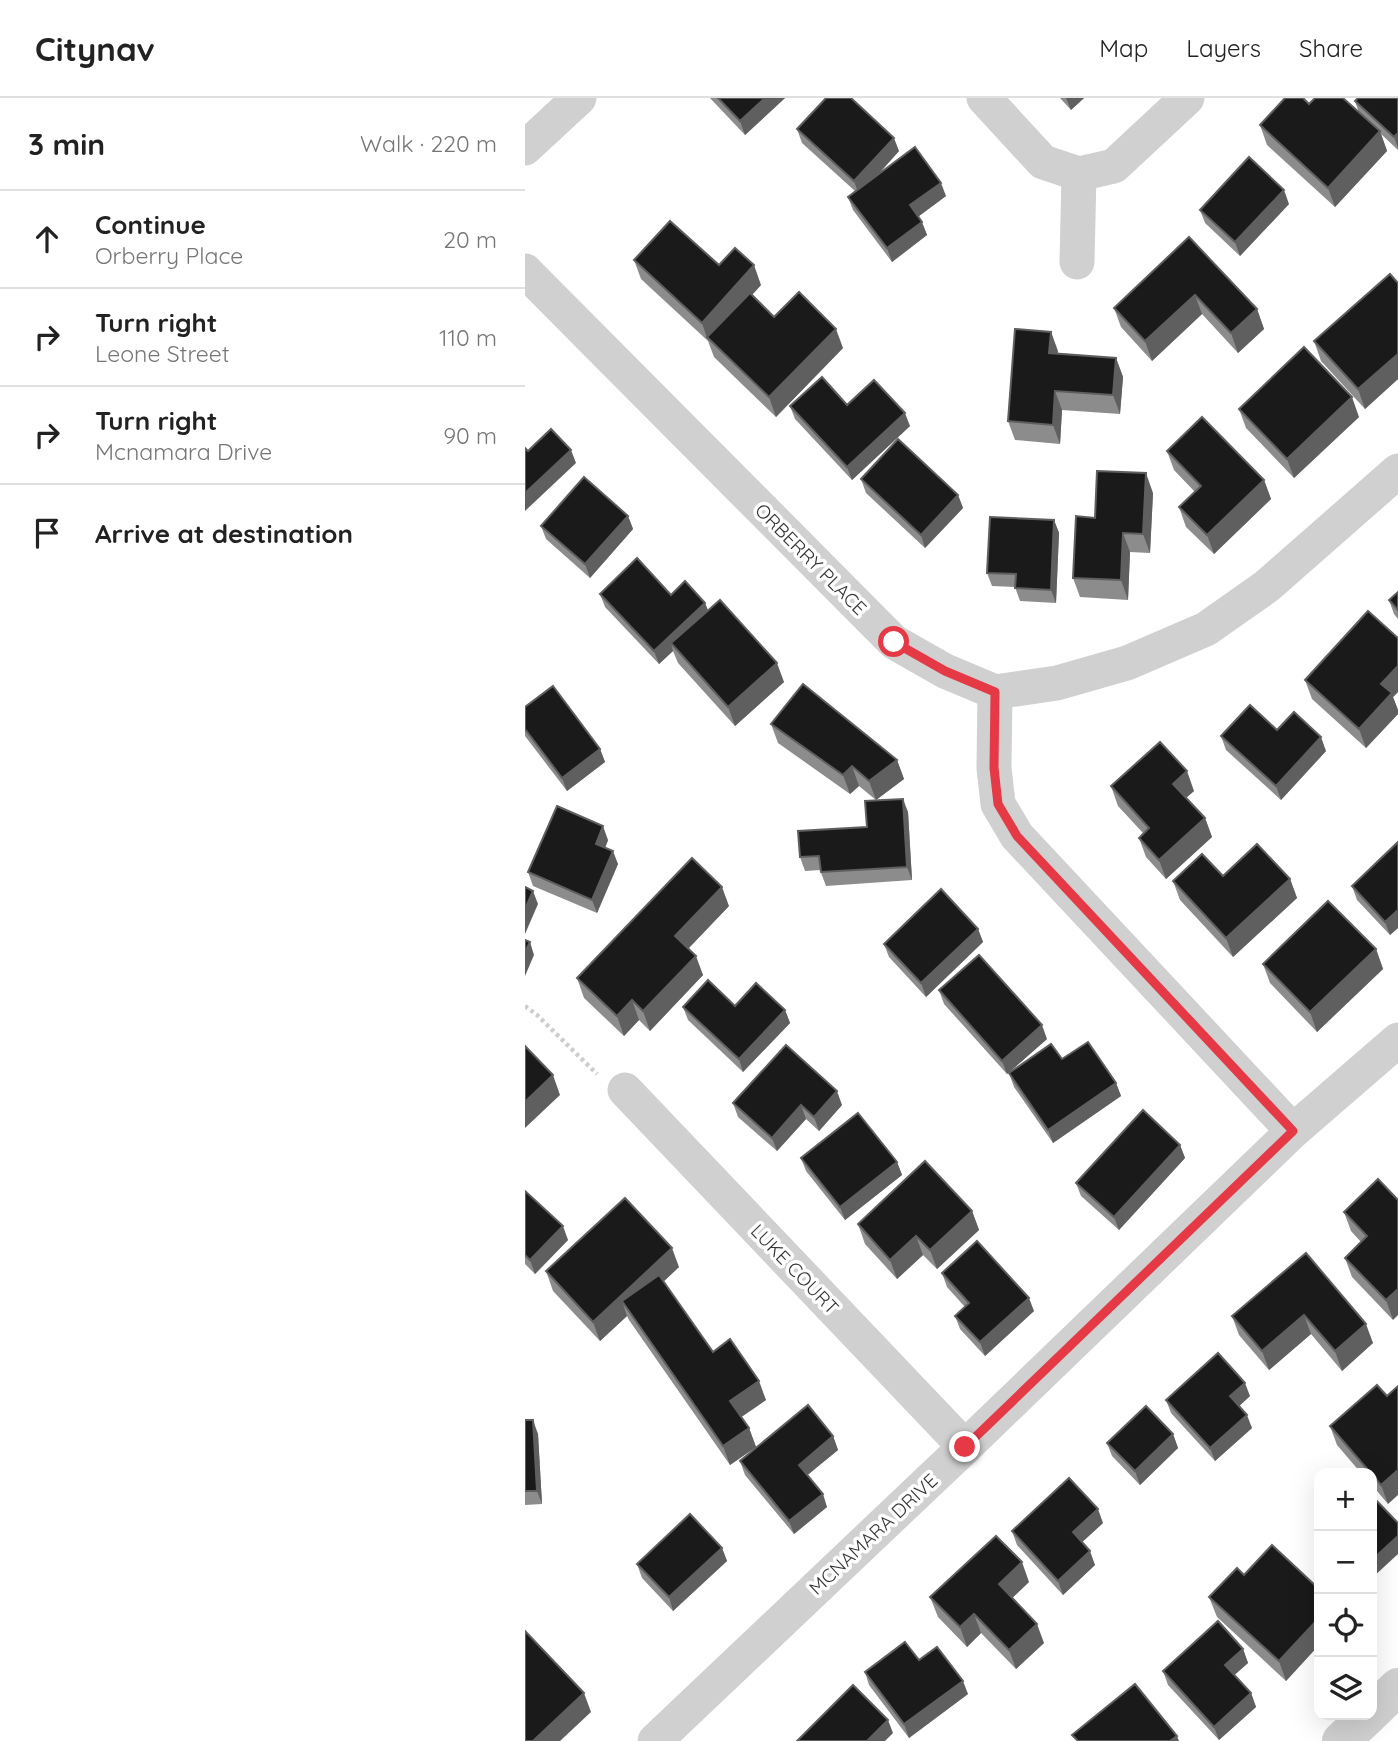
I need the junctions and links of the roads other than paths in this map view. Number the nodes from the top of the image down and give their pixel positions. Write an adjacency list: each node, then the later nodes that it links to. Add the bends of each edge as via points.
1 (579, 98): 4 (street)
2 (983, 98): 5 (street, via 1043,162)
3 (1187, 98): 5 (street, via 1114,166)
4 (525, 148)
5 (1079, 174): 6 (street)
6 (1077, 262)
7 (525, 271): 9 (street, ORBERRY PLACE, via 894,642)
8 (1398, 471): 9 (street, via 1267,586 1206,629 1127,663 1057,683)
9 (995, 692): 12 (street, via 998,804 1017,836)
10 (1398, 1040): 12 (street, MCNAMARA DRIVE)
11 (625, 1090): 13 (street, LUKE COURT)
12 (1293, 1131): 13 (street, MCNAMARA DRIVE)
13 (965, 1447): 17 (street, MCNAMARA DRIVE)
14 (1398, 1687): 15 (street)
15 (1377, 1706)
16 (1363, 1720): 18 (street)
17 (655, 1741)
18 (1342, 1741)

